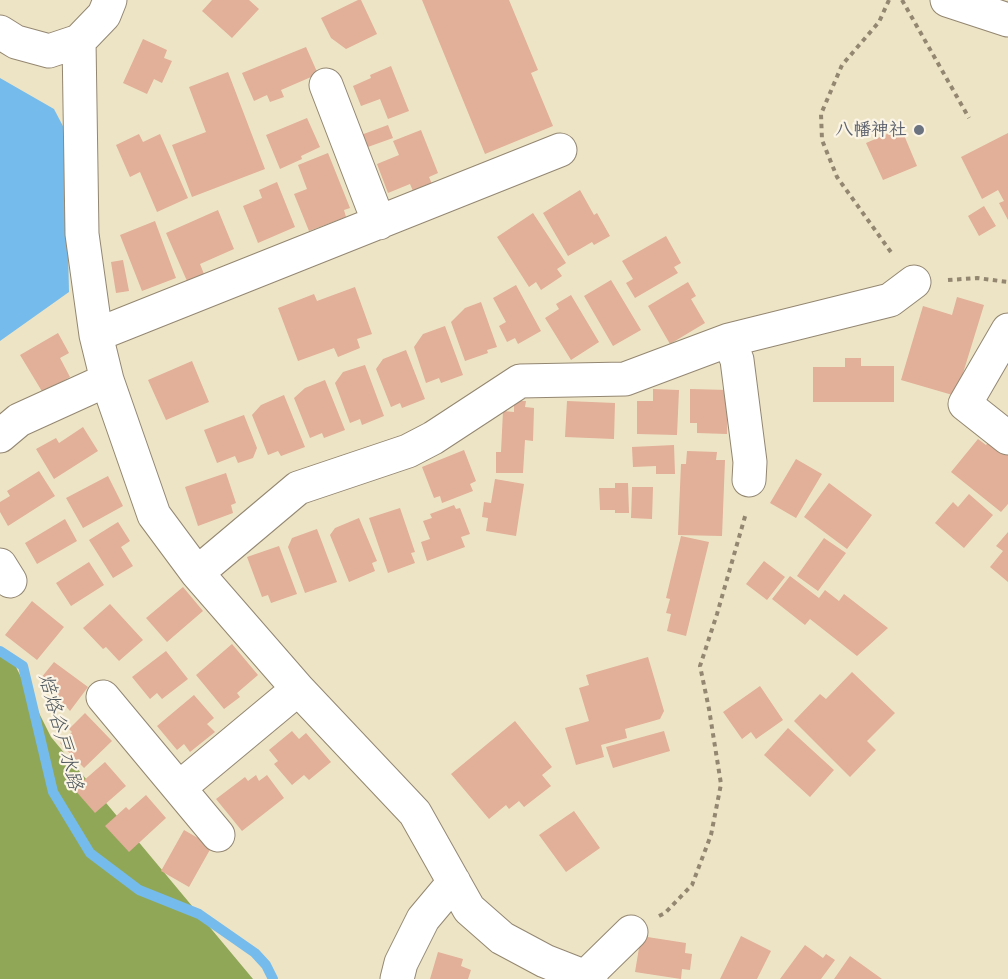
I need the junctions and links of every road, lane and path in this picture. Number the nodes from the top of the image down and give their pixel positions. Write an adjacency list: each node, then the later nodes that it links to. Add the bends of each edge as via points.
1 (889, 0): 12 (path, via 879,22 842,65 821,114 822,140 837,177)
2 (902, 0): 9 (path)
3 (963, 2): 5 (street)
4 (107, 7): 7 (street)
5 (1008, 20)
6 (0, 32): 7 (street, via 16,42 49,51)
7 (79, 41): 15 (street, via 82,234)
8 (326, 86): 11 (street)
9 (969, 118)
10 (560, 150): 11 (street)
11 (379, 223): 15 (street)
12 (914, 282): 13 (path); 16 (street, via 890,300)
13 (1008, 282)
14 (1008, 330): 19 (street, via 965,404)
15 (96, 335): 17 (street)
16 (729, 340): 20 (street, via 737,360); 21 (street, via 625,380 520,381 408,451 298,489)
17 (107, 380): 18 (street, via 20,420); 21 (street, via 154,515)
18 (0, 436)
19 (1008, 438)
20 (749, 480): 27 (path, via 745,521 700,666 721,784 711,835 692,885 665,913)
21 (197, 573): 22 (street)
22 (298, 689): 24 (street); 26 (street, via 415,813)
23 (103, 697): 24 (street)
24 (179, 788): 25 (street)
25 (218, 835)
26 (454, 882): 28 (street, via 469,909 502,938); 29 (street, via 423,919)
27 (631, 932): 28 (street)
28 (586, 978)
29 (397, 979)

